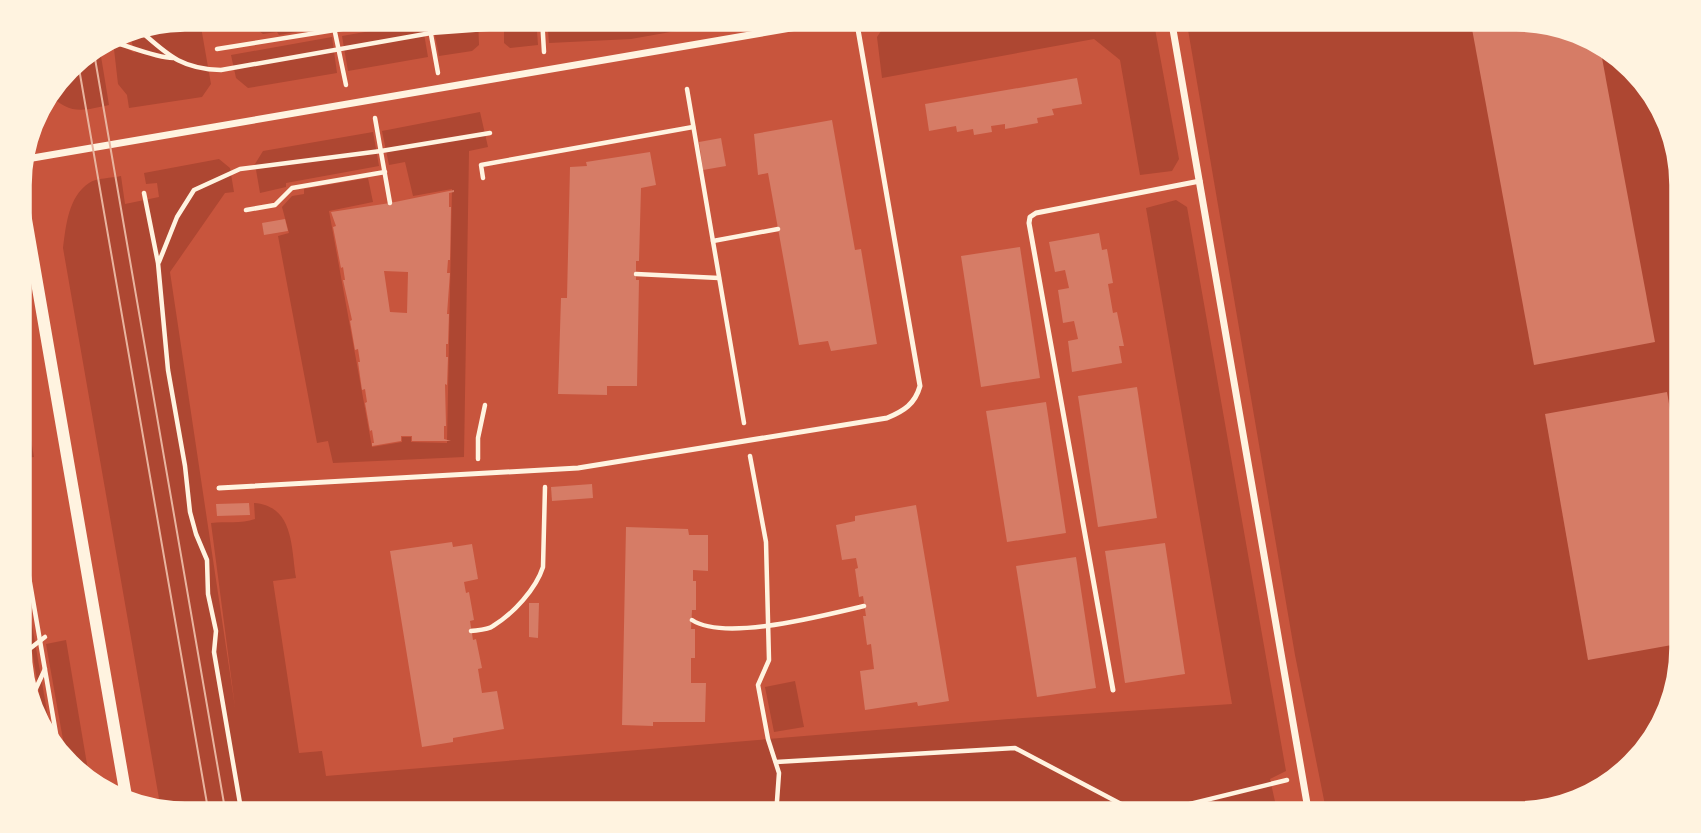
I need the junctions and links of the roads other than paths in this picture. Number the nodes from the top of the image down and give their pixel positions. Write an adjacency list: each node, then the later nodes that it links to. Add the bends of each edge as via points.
1 (779, 30): 4 (street)
2 (858, 30): 7 (lane, via 920,386 916,399 903,412 578,468)
3 (1173, 30): 5 (street)
4 (32, 158)
5 (1200, 181): 8 (lane, via 1036,213 1028,223); 10 (street)
6 (30, 242): 9 (street)
7 (219, 488)
8 (1113, 690)
9 (125, 791)
10 (1307, 803)

